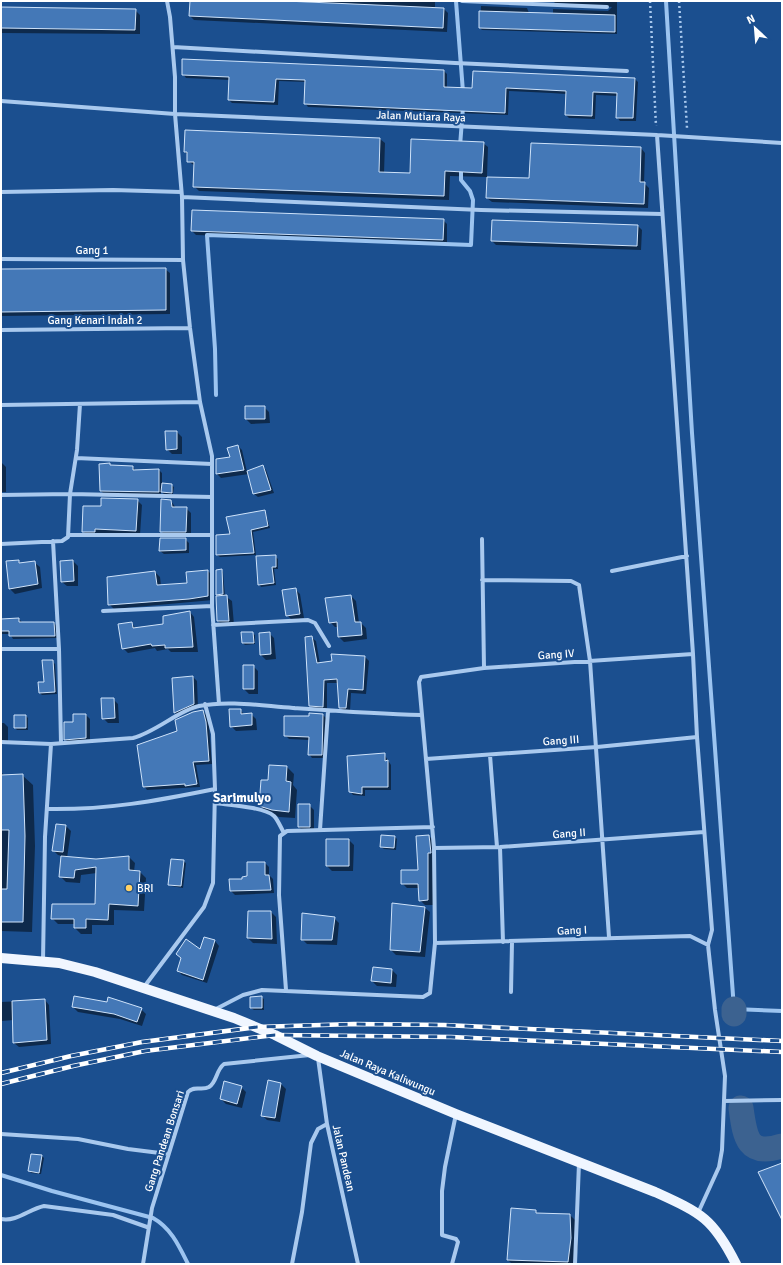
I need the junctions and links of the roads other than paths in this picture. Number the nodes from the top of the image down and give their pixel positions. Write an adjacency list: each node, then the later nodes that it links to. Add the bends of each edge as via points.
1 (167, 1): 5 (street)
2 (462, 1): 3 (street)
3 (467, 1): 4 (street)
4 (607, 6)
5 (173, 47): 6 (street); 8 (street, via 176,77)
6 (628, 71)
7 (1, 101): 8 (street, Jalan Mutiara Raya)
8 (175, 114): 9 (street, Jalan Mutiara Raya); 12 (street)
9 (657, 135): 10 (street, Jalan Mutiara Raya); 13 (street)
10 (782, 143)
11 (1, 192): 12 (street, via 114,190)
12 (181, 195): 13 (street, via 481,210); 15 (street)
13 (662, 214): 31 (street)
14 (1, 259): 15 (street, Gang 1)
15 (183, 260): 16 (street)
16 (190, 328): 17 (street, Gang Kenari Indah 2); 18 (street)
17 (1, 330)
18 (200, 402): 19 (street); 22 (street)
19 (80, 404): 20 (street); 21 (street)
20 (1, 405)
21 (76, 458): 22 (street); 23 (street)
22 (212, 464): 25 (street)
23 (70, 494): 24 (street); 25 (street); 26 (street)
24 (1, 495)
25 (212, 497): 27 (street)
26 (69, 535): 27 (street); 29 (street, via 62,541)
27 (211, 535): 34 (street)
28 (482, 538): 33 (street)
29 (53, 541): 30 (street); 39 (street)
30 (1, 544)
31 (687, 556): 32 (street); 40 (street)
32 (612, 571)
33 (482, 580): 41 (street, via 578,583 581,589); 42 (street)
34 (212, 606): 35 (street); 36 (street)
35 (103, 611)
36 (213, 625): 37 (street, via 308,620 315,623); 44 (street)
37 (329, 646)
38 (1, 649): 39 (street)
39 (59, 649): 49 (street)
40 (693, 654): 41 (street, Gang IV); 47 (street)
41 (590, 661): 42 (street, Gang IV); 51 (street)
42 (484, 668): 46 (street, Gang IV, via 421,677)
43 (209, 704): 44 (street); 49 (street, via 196,706 139,736); 54 (street)
44 (220, 704): 45 (street)
45 (328, 711): 46 (street); 58 (street)
46 (421, 716): 53 (street)
47 (697, 737): 51 (street, Gang III); 59 (street)
48 (1, 742): 50 (street)
49 (61, 743): 50 (street)
50 (51, 744): 56 (street)
51 (596, 746): 52 (street, Gang III); 61 (street)
52 (490, 755): 53 (street, Gang III); 62 (street)
53 (426, 759): 57 (street)
54 (215, 789): 55 (street); 56 (street, via 114,808)
55 (214, 803): 60 (street, via 268,813 273,816); 71 (street, via 211,892 204,907)
56 (47, 809): 70 (street)
57 (433, 827): 58 (street); 63 (street)
58 (320, 830): 60 (street)
59 (704, 832): 61 (street, Gang II); 68 (street, via 712,930)
60 (284, 833): 72 (street, via 280,836 279,895)
61 (603, 840): 62 (street, Gang II); 64 (street)
62 (498, 847): 63 (street, Gang II); 65 (street)
63 (434, 848): 67 (street)
64 (609, 937): 66 (street, Gang I); 68 (street, Gang I, via 690,936)
65 (503, 942): 66 (street, Gang I); 67 (street, Gang I)
66 (512, 942): 73 (street)
67 (435, 943): 72 (street, via 432,989 427,996)
68 (708, 945): 77 (street, via 725,1076)
69 (1, 958): 70 (main road, Jalan Raya Kaliwungu)
70 (42, 961): 71 (main road, Jalan Raya Kaliwungu, via 95,972)
71 (143, 989): 74 (main road, Jalan Raya Kaliwungu)
72 (286, 990): 74 (street, via 250,993)
73 (511, 992)
74 (212, 1011): 75 (main road, Jalan Raya Kaliwungu, via 263,1030)
75 (316, 1055): 78 (main road, Jalan Raya Kaliwungu); 79 (street, Jalan Pandean); 81 (street, Gang Pandean Bonsari, via 224,1064 217,1071 210,1087 193,1088 188,1092)
76 (782, 1100): 77 (street)
77 (724, 1101): 83 (street, via 719,1167)
78 (456, 1114): 82 (main road, Jalan Raya Kaliwungu); 89 (street, via 448,1146 442,1191 442,1235 458,1242)
79 (327, 1124): 87 (street, via 318,1129 311,1143); 88 (street, Jalan Pandean)
80 (1, 1134): 81 (street, via 78,1140)
81 (168, 1154): 85 (street, Gang Pandean Bonsari)
82 (580, 1163): 83 (main road, Jalan Raya Kaliwungu, via 655,1192); 90 (street)
83 (698, 1213): 91 (main road, Jalan Raya Kaliwungu, via 717,1230)
84 (1, 1219): 85 (street, via 11,1219 44,1206 113,1215)
85 (148, 1227): 86 (street, Gang Pandean Bonsari)
86 (143, 1264)
87 (292, 1264)
88 (358, 1264)
89 (452, 1264)
90 (574, 1264)
91 (736, 1264)

